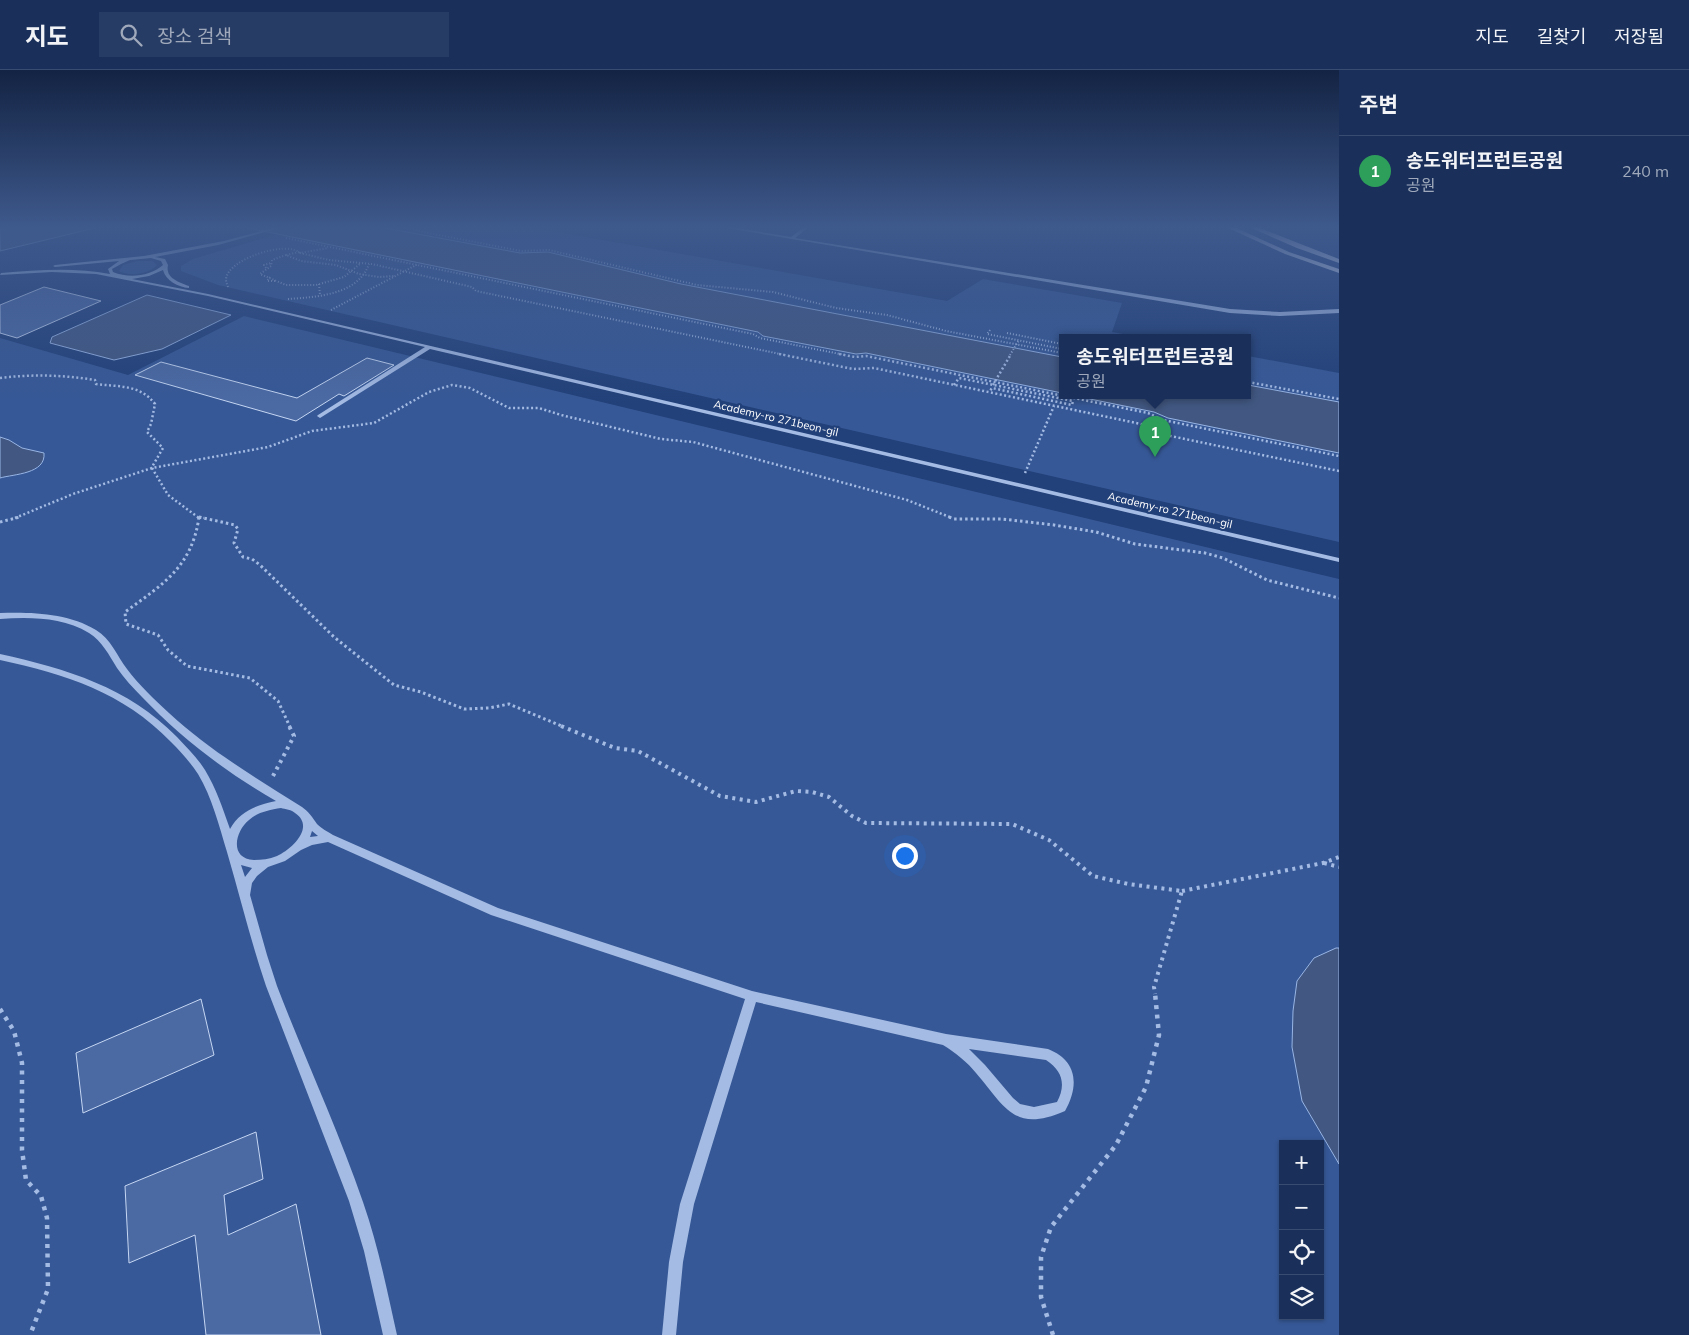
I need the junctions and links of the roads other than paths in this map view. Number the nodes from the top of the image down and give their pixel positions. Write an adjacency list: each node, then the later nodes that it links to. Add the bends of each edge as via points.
1 (167, 286): 4 (street)
2 (186, 286): 4 (street)
3 (1080, 286): 5 (street, via 1230,311 1280,314)
4 (208, 295): 6 (street, Academy-ro 271beon-gil)
5 (1339, 311)
6 (429, 347): 7 (street); 8 (street, Academy-ro 271beon-gil)
7 (320, 416)
8 (1339, 560)
9 (0, 616): 11 (street, via 51,618 94,632 110,649 124,672 184,731 251,783)
10 (0, 657): 15 (street, via 48,667 80,678 112,692 150,717 200,770 217,806)
11 (293, 806): 12 (street); 15 (street, via 268,806 249,815 235,828 230,838)
12 (308, 819): 13 (street); 14 (street, via 309,829)
13 (329, 838): 14 (street, via 310,841); 18 (street, via 495,912)
14 (299, 847): 16 (street, via 289,855)
15 (231, 848): 16 (street, via 234,856 242,861); 17 (street)
16 (265, 864): 17 (street, via 250,876)
17 (246, 897): 20 (street, via 261,954 357,1204)
18 (752, 996): 19 (street); 21 (street, via 688,1204 676,1262)
19 (946, 1040): 19 (street, via 974,1060 1003,1099 1016,1109 1029,1114 1052,1111 1061,1107 1066,1099 1068,1074 1058,1060 1048,1055)
20 (390, 1335)
21 (669, 1335)

